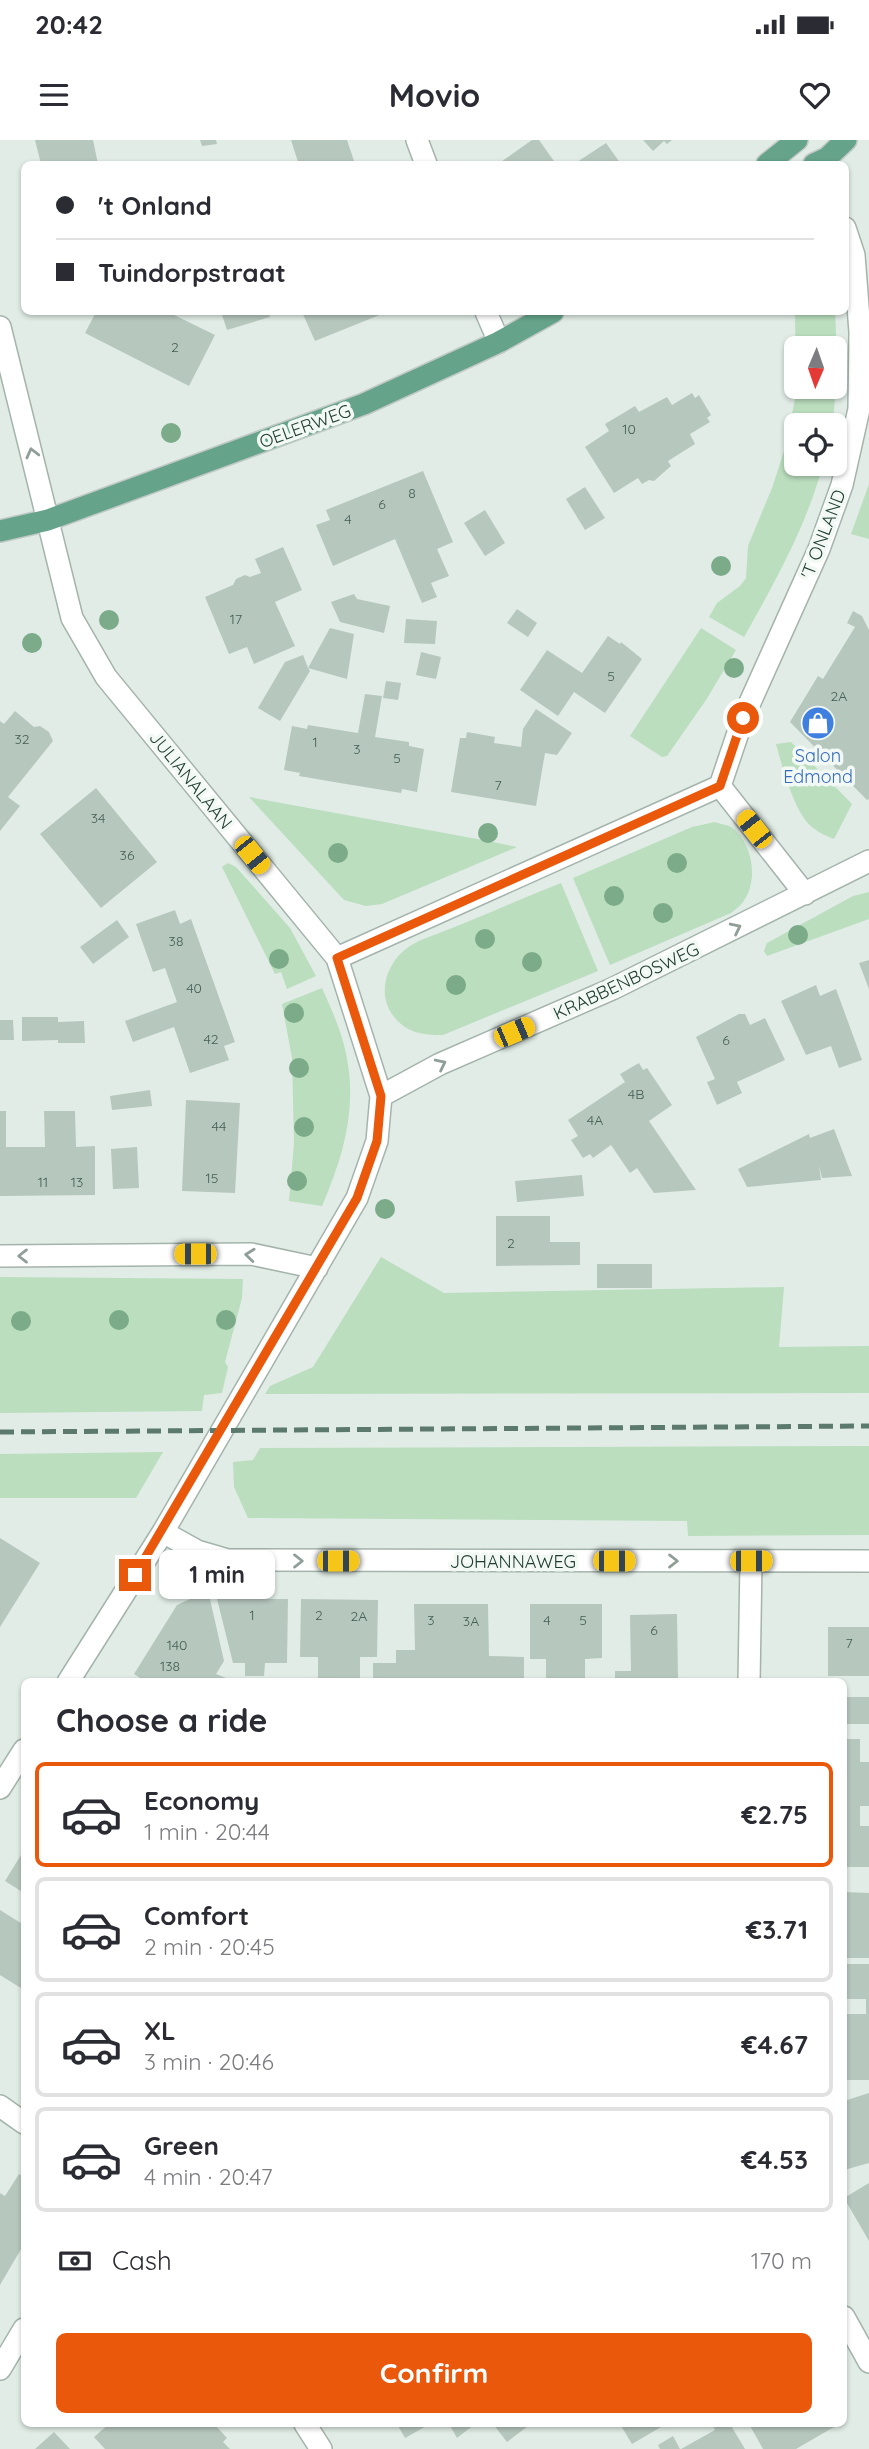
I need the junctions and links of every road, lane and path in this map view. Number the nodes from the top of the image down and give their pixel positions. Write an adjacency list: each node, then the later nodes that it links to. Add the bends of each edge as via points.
1 (417, 140): 4 (street)
2 (797, 140): 5 (main road)
3 (846, 140): 6 (main road)
4 (425, 161)
5 (771, 161)
6 (824, 161)
7 (849, 240): 14 (street, 'T ONLAND, via 860,332 859,410 842,485 819,549 743,718)
8 (487, 315): 11 (street)
9 (548, 315): 11 (main road, OELERWEG)
10 (0, 327): 12 (street, JULIANALAAN, one-way to 10)
11 (499, 342): 12 (main road, OELERWEG, via 364,404)
12 (48, 520): 13 (main road); 17 (street, JULIANALAAN, via 72,618 106,677)
13 (0, 531)
14 (720, 786): 16 (street); 17 (street)
15 (869, 861): 16 (street, KRABBENBOSWEG)
16 (805, 894): 18 (street, KRABBENBOSWEG, one-way to 16, via 440,1064 612,989)
17 (337, 958): 18 (street, JULIANALAAN)
18 (381, 1096): 20 (street, JULIANALAAN, via 377,1141 357,1198)
19 (0, 1256): 20 (street, one-way to 19, via 251,1254)
20 (317, 1268): 21 (street, JULIANALAAN)
21 (163, 1532): 22 (street, JOHANNAWEG, one-way to 22, via 197,1551 228,1560); 24 (street, JULIANALAAN)
22 (751, 1561): 23 (street, JOHANNAWEG); 25 (street)
23 (869, 1561)
24 (71, 1678)
25 (749, 1678)
26 (21, 1754): 27 (street)
27 (0, 1788)
28 (0, 2106): 29 (street)
29 (21, 2121)
30 (847, 2323): 32 (street)
31 (21, 2334): 33 (street)
32 (869, 2362)
33 (0, 2369)
34 (307, 2427): 35 (street)
35 (321, 2449)

